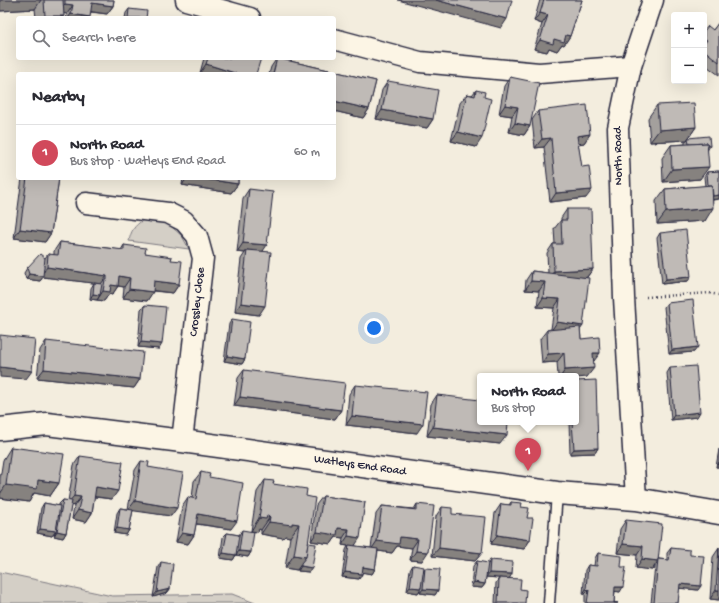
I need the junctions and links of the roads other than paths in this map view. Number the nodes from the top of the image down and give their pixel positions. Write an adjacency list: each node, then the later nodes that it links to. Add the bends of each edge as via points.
1 (186, 0): 3 (street)
2 (653, 0): 5 (street, North Road)
3 (244, 11)
4 (336, 41): 5 (street, via 420,62 539,73)
5 (631, 66): 10 (street, North Road, via 618,128 624,298)
6 (86, 203): 8 (street, Crossley Close, via 168,213 184,221 197,236 202,258)
7 (0, 429): 8 (street, Watleys End Road, via 47,424)
8 (182, 441): 9 (street, Watleys End Road)
9 (557, 493): 10 (street, Watleys End Road); 12 (lane)
10 (636, 500): 11 (street, Watleys End Road)
11 (719, 513)
12 (549, 603)

